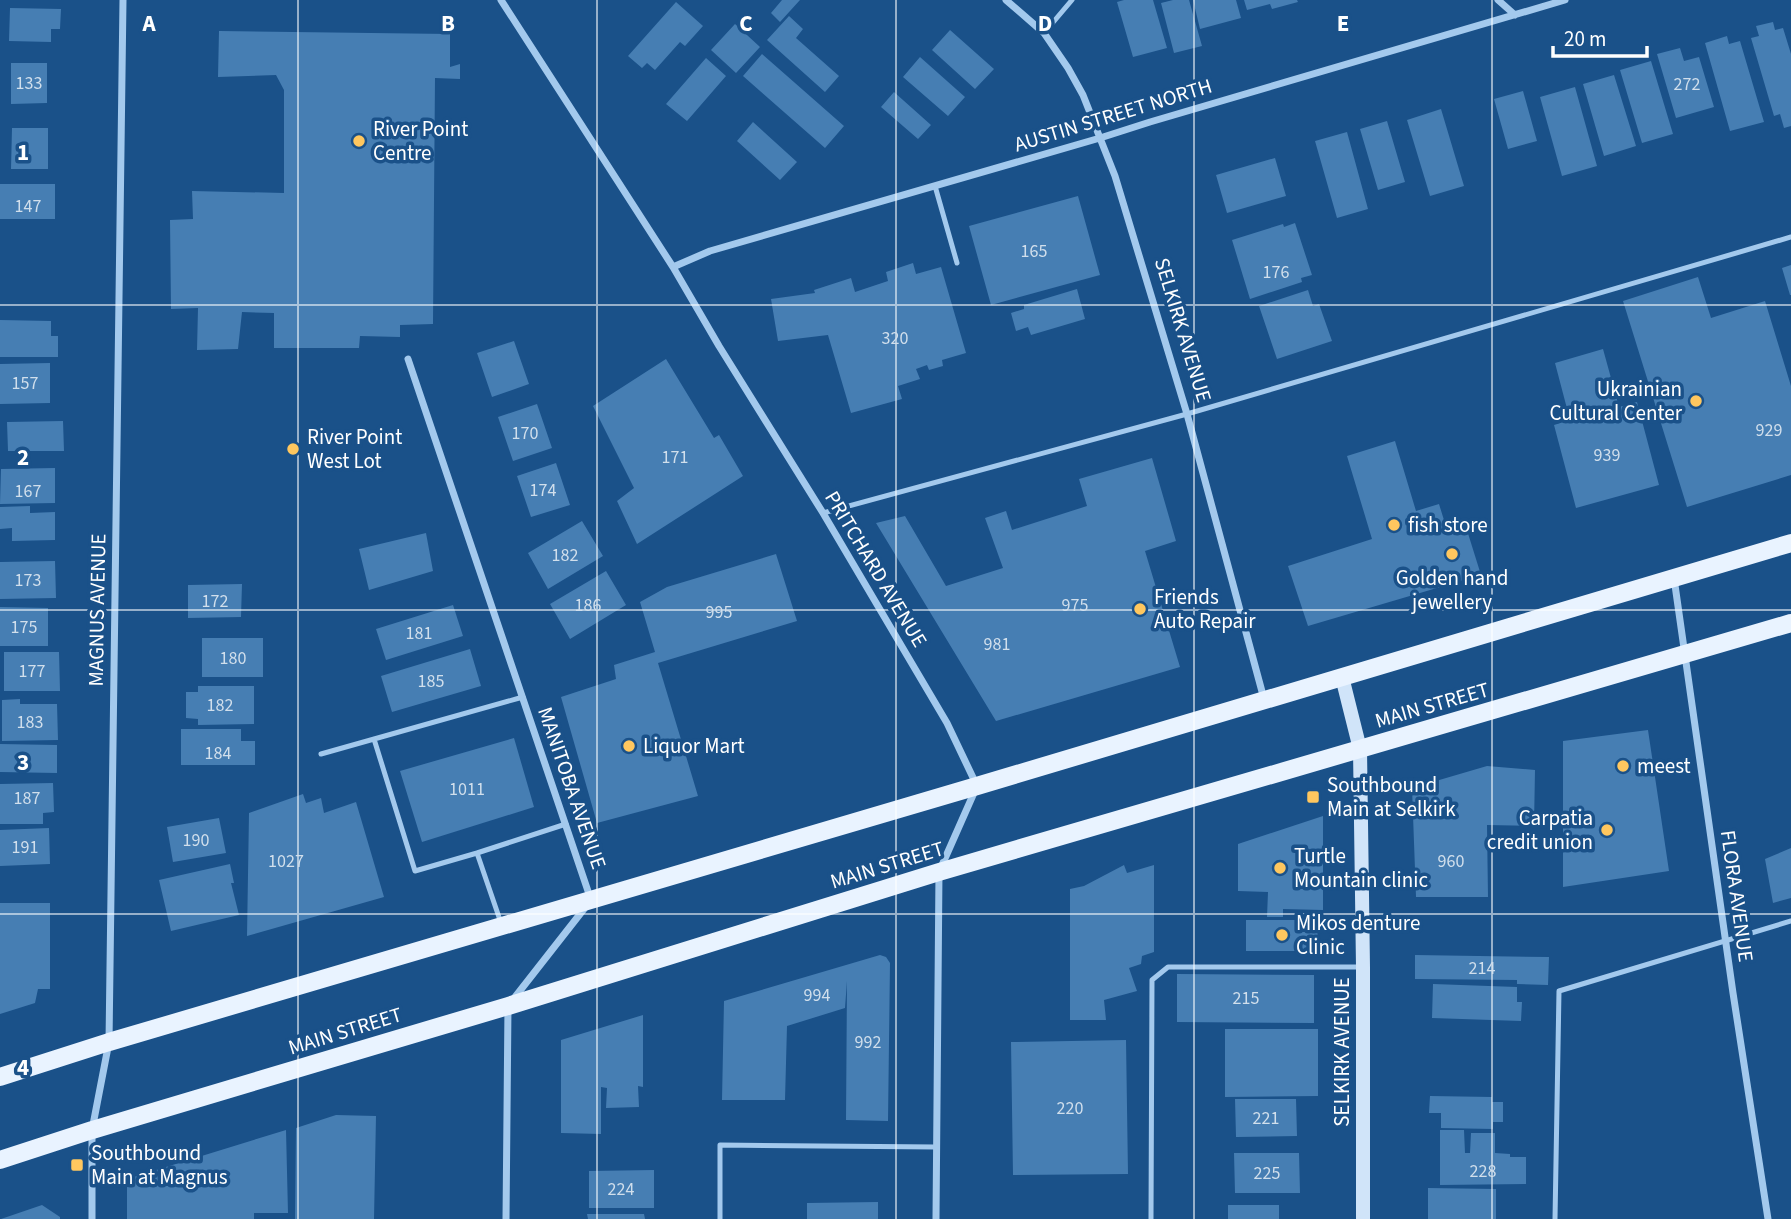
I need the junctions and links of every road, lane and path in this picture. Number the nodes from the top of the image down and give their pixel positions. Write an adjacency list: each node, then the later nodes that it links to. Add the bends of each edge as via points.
1 (123, 0): 37 (street, MAGNUS AVENUE)
2 (501, 0): 13 (street, PRITCHARD AVENUE)
3 (1006, 0): 8 (street, SELKIRK AVENUE)
4 (1072, 0): 8 (lane)
5 (1498, 0): 7 (street)
6 (1565, 0): 7 (street, AUSTIN STREET NORTH)
7 (1515, 15): 9 (street, AUSTIN STREET NORTH)
8 (1044, 33): 9 (street, SELKIRK AVENUE, via 1083,95)
9 (1100, 138): 10 (street, AUSTIN STREET NORTH); 15 (street, SELKIRK AVENUE)
10 (935, 186): 12 (lane); 13 (street, AUSTIN STREET NORTH, via 710,251)
11 (1791, 237): 15 (lane)
12 (957, 263)
13 (673, 268): 16 (street, PRITCHARD AVENUE)
14 (408, 359): 22 (street, MANITOBA AVENUE)
15 (1187, 414): 16 (lane); 23 (street, SELKIRK AVENUE)
16 (823, 513): 27 (street, PRITCHARD AVENUE, via 947,723)
17 (1791, 543): 18 (main road)
18 (1674, 577): 20 (street, FLORA AVENUE); 21 (main road)
19 (1791, 623): 20 (main road, MAIN STREET)
20 (1686, 654): 25 (main road, MAIN STREET); 34 (street, FLORA AVENUE)
21 (1342, 677): 23 (main road); 25 (main road, SELKIRK AVENUE)
22 (523, 697): 24 (lane); 28 (street, MANITOBA AVENUE)
23 (1264, 699): 27 (main road)
24 (374, 739): 26 (lane); 29 (lane, via 415,871)
25 (1360, 749): 30 (main road, MAIN STREET); 35 (main road, SELKIRK AVENUE)
26 (321, 754)
27 (977, 786): 30 (street); 31 (main road)
28 (566, 824): 29 (lane); 31 (street, MANITOBA AVENUE)
29 (477, 853): 33 (lane)
30 (939, 872): 36 (main road, MAIN STREET); 40 (street)
31 (591, 900): 33 (main road); 36 (street, MANITOBA AVENUE)
32 (1791, 921): 34 (lane)
33 (502, 926): 37 (main road)
34 (1726, 941): 48 (lane, via 1559,991); 49 (street, FLORA AVENUE)
35 (1363, 967): 46 (lane, via 1168,967 1152,981); 47 (main road, SELKIRK AVENUE)
36 (508, 1006): 39 (main road, MAIN STREET); 43 (street)
37 (109, 1042): 38 (main road); 39 (street, MAGNUS AVENUE)
38 (0, 1077)
39 (92, 1130): 41 (main road, MAIN STREET); 42 (street, MAGNUS AVENUE)
40 (936, 1147): 44 (lane, via 720,1145); 45 (street)
41 (0, 1160)
42 (92, 1219)
43 (506, 1219)
44 (720, 1219)
45 (936, 1219)
46 (1151, 1219)
47 (1363, 1219)
48 (1555, 1219)
49 (1768, 1219)

